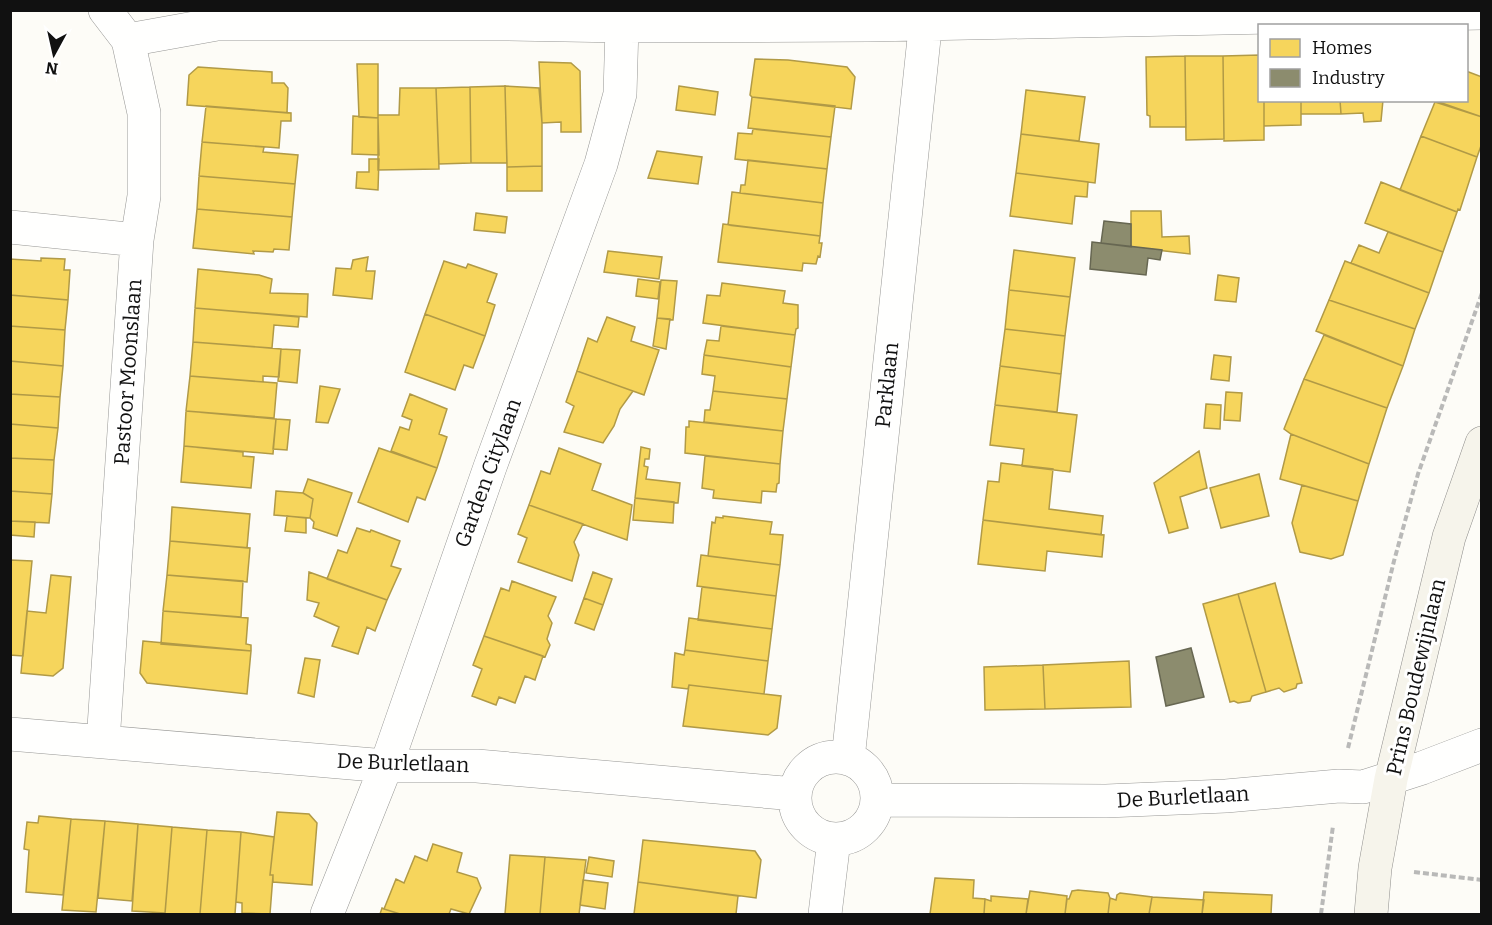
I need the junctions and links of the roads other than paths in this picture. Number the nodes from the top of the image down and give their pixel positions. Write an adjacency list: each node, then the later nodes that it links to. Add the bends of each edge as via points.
1 (105, 10): 5 (street, Pastoor Moonslaan)
2 (1482, 13): 3 (street)
3 (926, 17): 4 (street); 12 (street, Parklaan)
4 (622, 26): 5 (street, via 217,24); 13 (street, Garden Citylaan, via 620,94 601,164)
5 (128, 40): 7 (street, Pastoor Moonslaan, via 144,113 144,196)
6 (10, 227): 7 (street)
7 (137, 240): 10 (street, Pastoor Moonslaan)
8 (1482, 443): 14 (main road, Prins Boudewijnlaan, via 1449,537)
9 (10, 734): 10 (street, De Burletlaan)
10 (103, 742): 13 (street, De Burletlaan)
11 (1482, 745): 14 (street, De Burletlaan)
12 (848, 759): 15 (street, via 831,757 817,761 805,769); 16 (street, via 869,773)
13 (386, 766): 15 (street, De Burletlaan, via 477,766); 18 (street, Garden Citylaan)
14 (1391, 779): 16 (street, De Burletlaan, via 1363,787 1106,801); 20 (main road, Prins Boudewijnlaan)
15 (795, 794): 17 (street, via 798,817 812,834)
16 (878, 800): 17 (street, via 874,816 864,830 850,838)
17 (834, 840): 19 (street)
18 (327, 915)
19 (825, 915)
20 (1371, 915)

